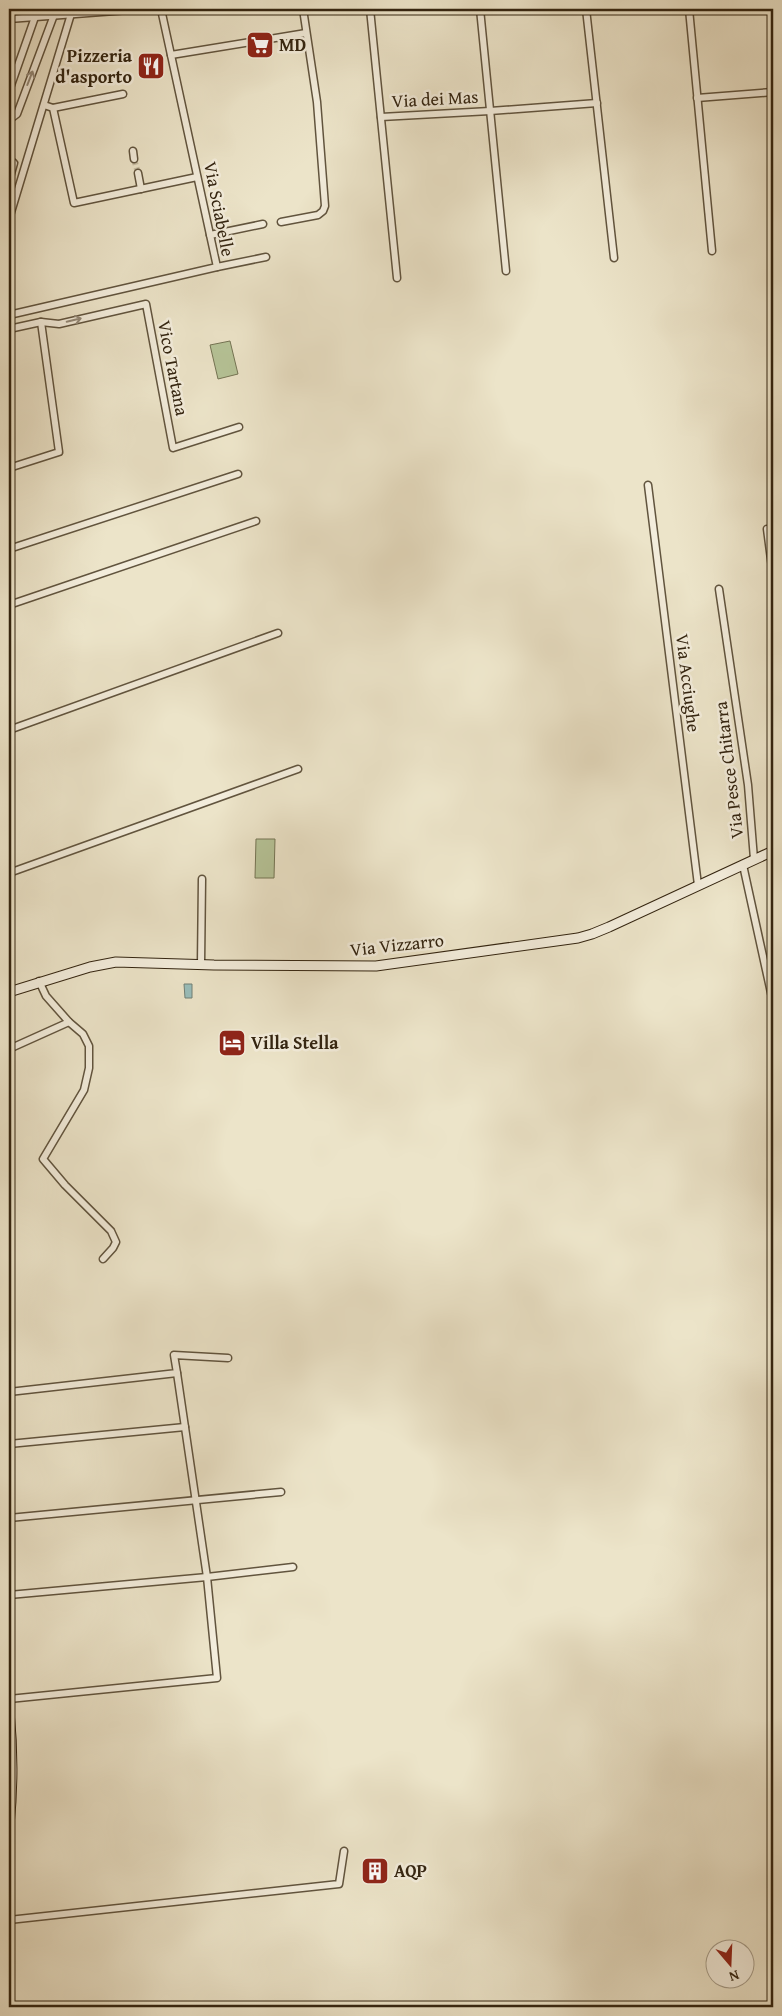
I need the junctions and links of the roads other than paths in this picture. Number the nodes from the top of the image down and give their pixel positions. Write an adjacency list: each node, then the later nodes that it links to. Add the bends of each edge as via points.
1 (142, 9): 8 (street)
2 (161, 9): 13 (street, Via Sciabelle)
3 (304, 9): 12 (street)
4 (370, 9): 22 (street)
5 (480, 9): 21 (street)
6 (586, 9): 18 (street)
7 (689, 9): 17 (street)
8 (71, 14): 9 (street); 19 (street)
9 (54, 15): 10 (street); 23 (street, one-way to 9, via 17,114)
10 (35, 17): 11 (street); 14 (street)
11 (9, 19)
12 (306, 32): 13 (street); 32 (street, via 317,102 325,206 318,214)
13 (171, 54): 28 (street, Via Sciabelle)
14 (9, 91)
15 (773, 92): 17 (street)
16 (123, 94): 20 (street)
17 (697, 98): 35 (street)
18 (597, 103): 21 (street, Via dei Mas); 37 (street)
19 (44, 105): 20 (street); 31 (street)
20 (53, 108): 30 (street, via 74,203)
21 (490, 112): 22 (street, Via dei Mas); 39 (street)
22 (381, 117): 40 (street)
23 (9, 120)
24 (133, 151): 26 (street)
25 (9, 159): 29 (street, via 14,163)
26 (134, 159)
27 (138, 173): 30 (street)
28 (197, 177): 30 (street); 34 (street, Via Sciabelle)
29 (9, 181)
30 (141, 189)
31 (9, 220)
32 (281, 222)
33 (263, 224): 34 (street)
34 (210, 235): 38 (street, Via Sciabelle)
35 (712, 251)
36 (266, 257): 38 (street)
37 (614, 258)
38 (217, 267): 41 (street, Via Sciabelle)
39 (506, 271)
40 (397, 278)
41 (9, 315)
42 (41, 322): 43 (street, Vico Tartana); 44 (street, Vico Tartana, one-way to 44, via 59,324 146,304 173,448); 45 (street, via 59,452)
43 (9, 329)
44 (239, 427)
45 (9, 468)
46 (238, 474): 50 (street)
47 (648, 485): 62 (street, Via Acciughe)
48 (256, 521): 53 (street)
49 (767, 529): 51 (street)
50 (9, 549)
51 (773, 575)
52 (719, 589): 58 (street, Via Pesce Chitarra, via 748,786)
53 (9, 605)
54 (278, 633): 55 (street)
55 (9, 730)
56 (298, 769): 60 (street)
57 (773, 851): 58 (street, Via Vizzarro)
58 (754, 860): 59 (street, Via Vizzarro)
59 (742, 865): 62 (street, Via Vizzarro); 66 (street)
60 (9, 873)
61 (202, 879): 63 (street)
62 (698, 885): 63 (street, Via Vizzarro, via 578,938 376,966)
63 (201, 964): 64 (street, Via Vizzarro, via 116,962)
64 (39, 982): 65 (street, Via Vizzarro); 67 (street, via 46,996)
65 (9, 992)
66 (773, 1002)
67 (70, 1022): 68 (street); 69 (street, via 87,1040 89,1068 84,1090 44,1159 111,1231 116,1242)
68 (9, 1049)
69 (103, 1259)
70 (228, 1358): 71 (street, via 174,1355)
71 (177, 1373): 72 (street); 73 (street)
72 (9, 1392)
73 (185, 1427): 74 (street); 76 (street)
74 (9, 1444)
75 (281, 1492): 76 (street)
76 (196, 1499): 77 (street); 79 (street)
77 (9, 1518)
78 (293, 1567): 79 (street)
79 (207, 1578): 80 (street); 81 (street, via 217,1678)
80 (9, 1595)
81 (9, 1699)
82 (9, 1711): 83 (street)
83 (11, 1791): 84 (street)
84 (9, 1826)
85 (344, 1851): 86 (street, via 339,1884)
86 (9, 1920)

